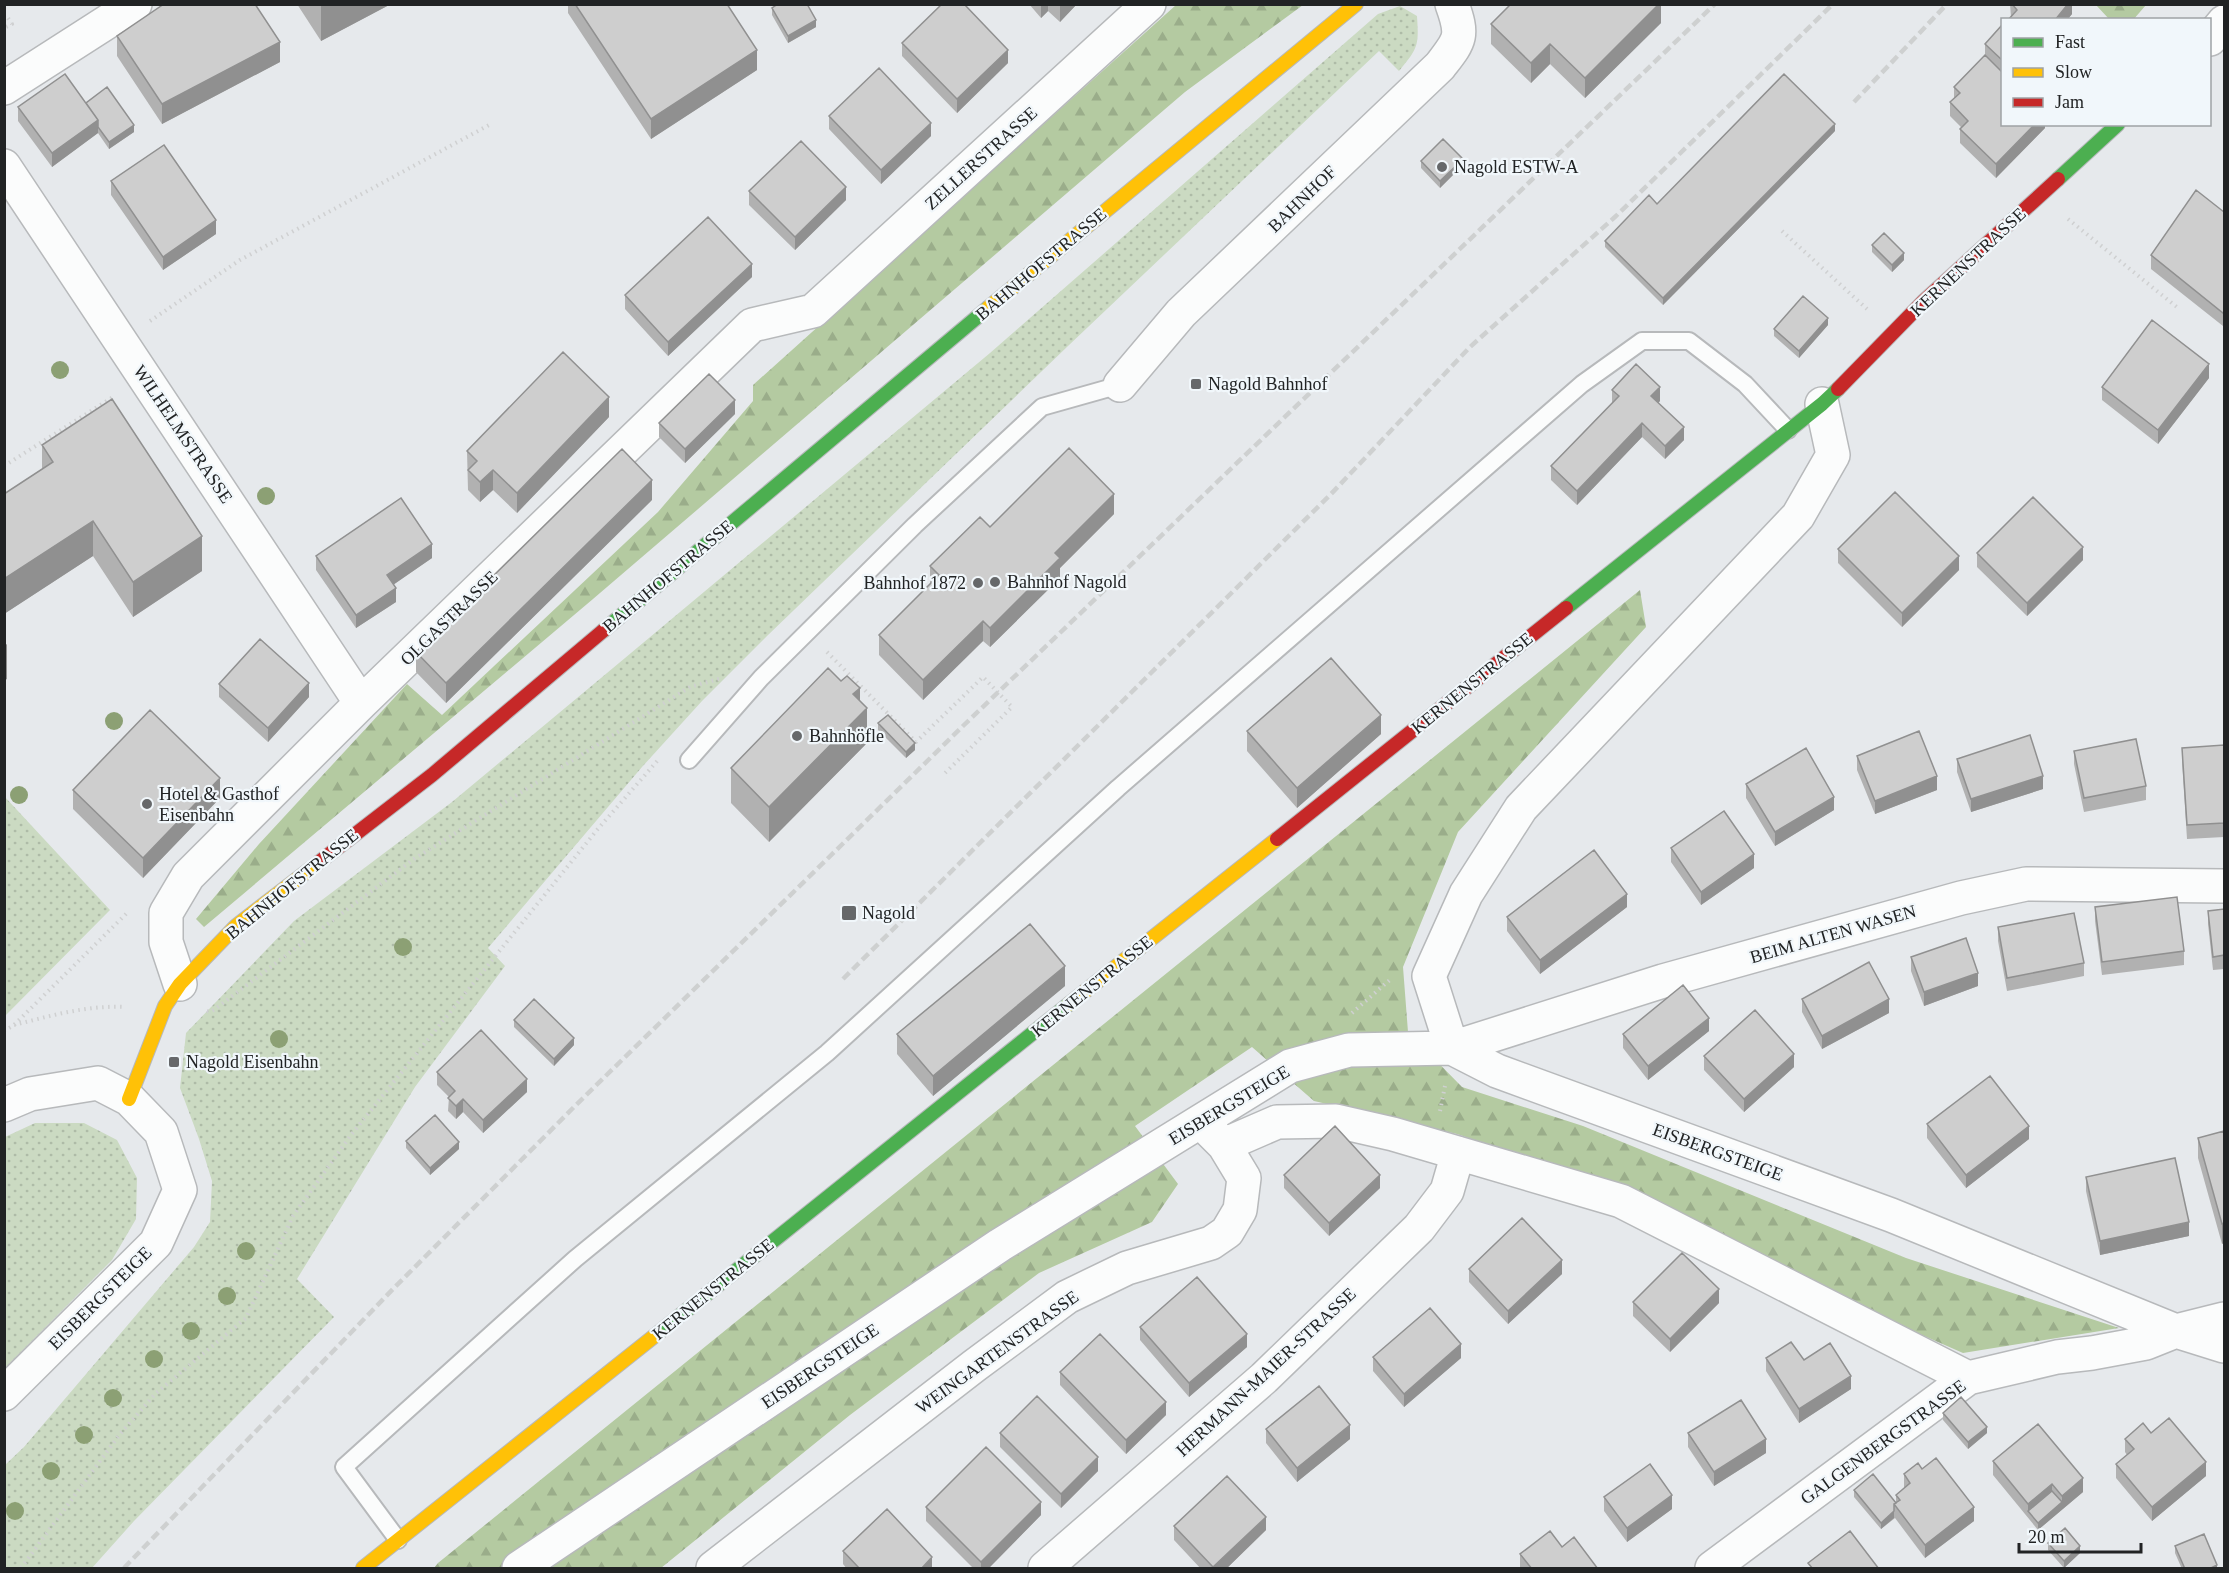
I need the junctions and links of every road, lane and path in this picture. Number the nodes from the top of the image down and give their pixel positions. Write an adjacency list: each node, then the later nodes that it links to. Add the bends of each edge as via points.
1 (135, 4): 9 (street)
2 (1149, 4): 16 (street, ZELLERSTRASSE)
3 (1356, 4): 34 (street, BAHNHOFSTRASSE, via 432,775 236,926)
4 (1452, 4): 20 (street, BAHNHOF, via 1460,26 1457,45 1440,66 1181,313)
5 (4, 15): 7 (path, via 12,24)
6 (2224, 22): 8 (street)
7 (4, 28)
8 (2211, 38)
9 (4, 88)
10 (489, 125): 18 (path, via 240,260)
11 (2116, 126): 13 (street, KERNENSTRASSE)
12 (4, 166): 18 (street, WILHELMSTRASSE)
13 (2039, 196): 15 (path); 21 (street, KERNENSTRASSE, via 1923,302)
14 (1782, 231): 17 (path)
15 (2178, 308)
16 (813, 311): 26 (street, OLGASTRASSE, via 752,325)
17 (1869, 311)
18 (121, 341): 19 (street, WILHELMSTRASSE)
19 (145, 377): 23 (path); 26 (street, WILHELMSTRASSE)
20 (1120, 385): 30 (lane, via 1042,407 915,525 761,678)
21 (1821, 404): 22 (street, KERNENSTRASSE); 37 (street, via 1833,455 1798,516 1521,808 1466,894 1429,976)
22 (1788, 430): 48 (street, KERNENSTRASSE); 48 (lane, via 1745,384 1689,341 1642,341 1582,384 1118,788 826,1053 575,1259 344,1467)
23 (4, 466)
24 (841, 666): 27 (path)
25 (719, 686): 34 (path, via 725,677 690,687 414,859 211,1012)
26 (362, 703): 33 (street, OLGASTRASSE, via 188,876)
27 (906, 732): 28 (path); 31 (path, via 916,742 983,677 1012,707)
28 (902, 737)
29 (664, 754): 49 (path, via 597,830 351,1135 293,1216 246,1318 155,1394 120,1434)
30 (688, 760)
31 (942, 776)
32 (2224, 886): 37 (street, BEIM ALTEN WASEN, via 2015,886 1674,978)
33 (166, 912): 34 (street); 35 (path, via 135,905)
34 (172, 995): 35 (path, via 61,1012); 38 (street, BAHNHOFSTRASSE)
35 (14, 1025): 36 (path)
36 (4, 1031)
37 (1452, 1048): 40 (street, EISBERGSTEIGE, via 1349,1050 1290,1066); 42 (path); 44 (street, EISBERGSTEIGE, via 1497,1071 1891,1215)
38 (129, 1099): 39 (street, via 98,1083 30,1094); 47 (street, EISBERGSTEIGE, via 161,1132 180,1190 156,1243)
39 (4, 1105)
40 (1200, 1121): 41 (street, WEINGARTENSTRASSE); 51 (street, EISBERGSTEIGE, via 1000,1245)
41 (1224, 1144): 42 (street, EISBERGSTEIGE, via 1277,1122 1336,1121); 52 (street, WEINGARTENSTRASSE, via 1244,1178 1240,1210 1227,1232 1210,1243 1127,1268 1067,1297)
42 (1445, 1149): 46 (street, EISBERGSTEIGE, via 1620,1201); 53 (street, HERMANN-MAIER-STRASSE, via 1447,1191 1419,1228 1264,1378)
43 (2224, 1319): 44 (street, GALGENBERGSTRASSE)
44 (2176, 1331): 45 (street, EISBERGSTEIGE); 46 (street, GALGENBERGSTRASSE, via 2146,1343 2057,1357)
45 (2224, 1346)
46 (1968, 1378): 54 (street, GALGENBERGSTRASSE)
47 (4, 1394)
48 (398, 1540): 50 (street, KERNENSTRASSE)
49 (21, 1569)
50 (363, 1569)
51 (519, 1569)
52 (713, 1569)
53 (1045, 1569)
54 (1712, 1569)

